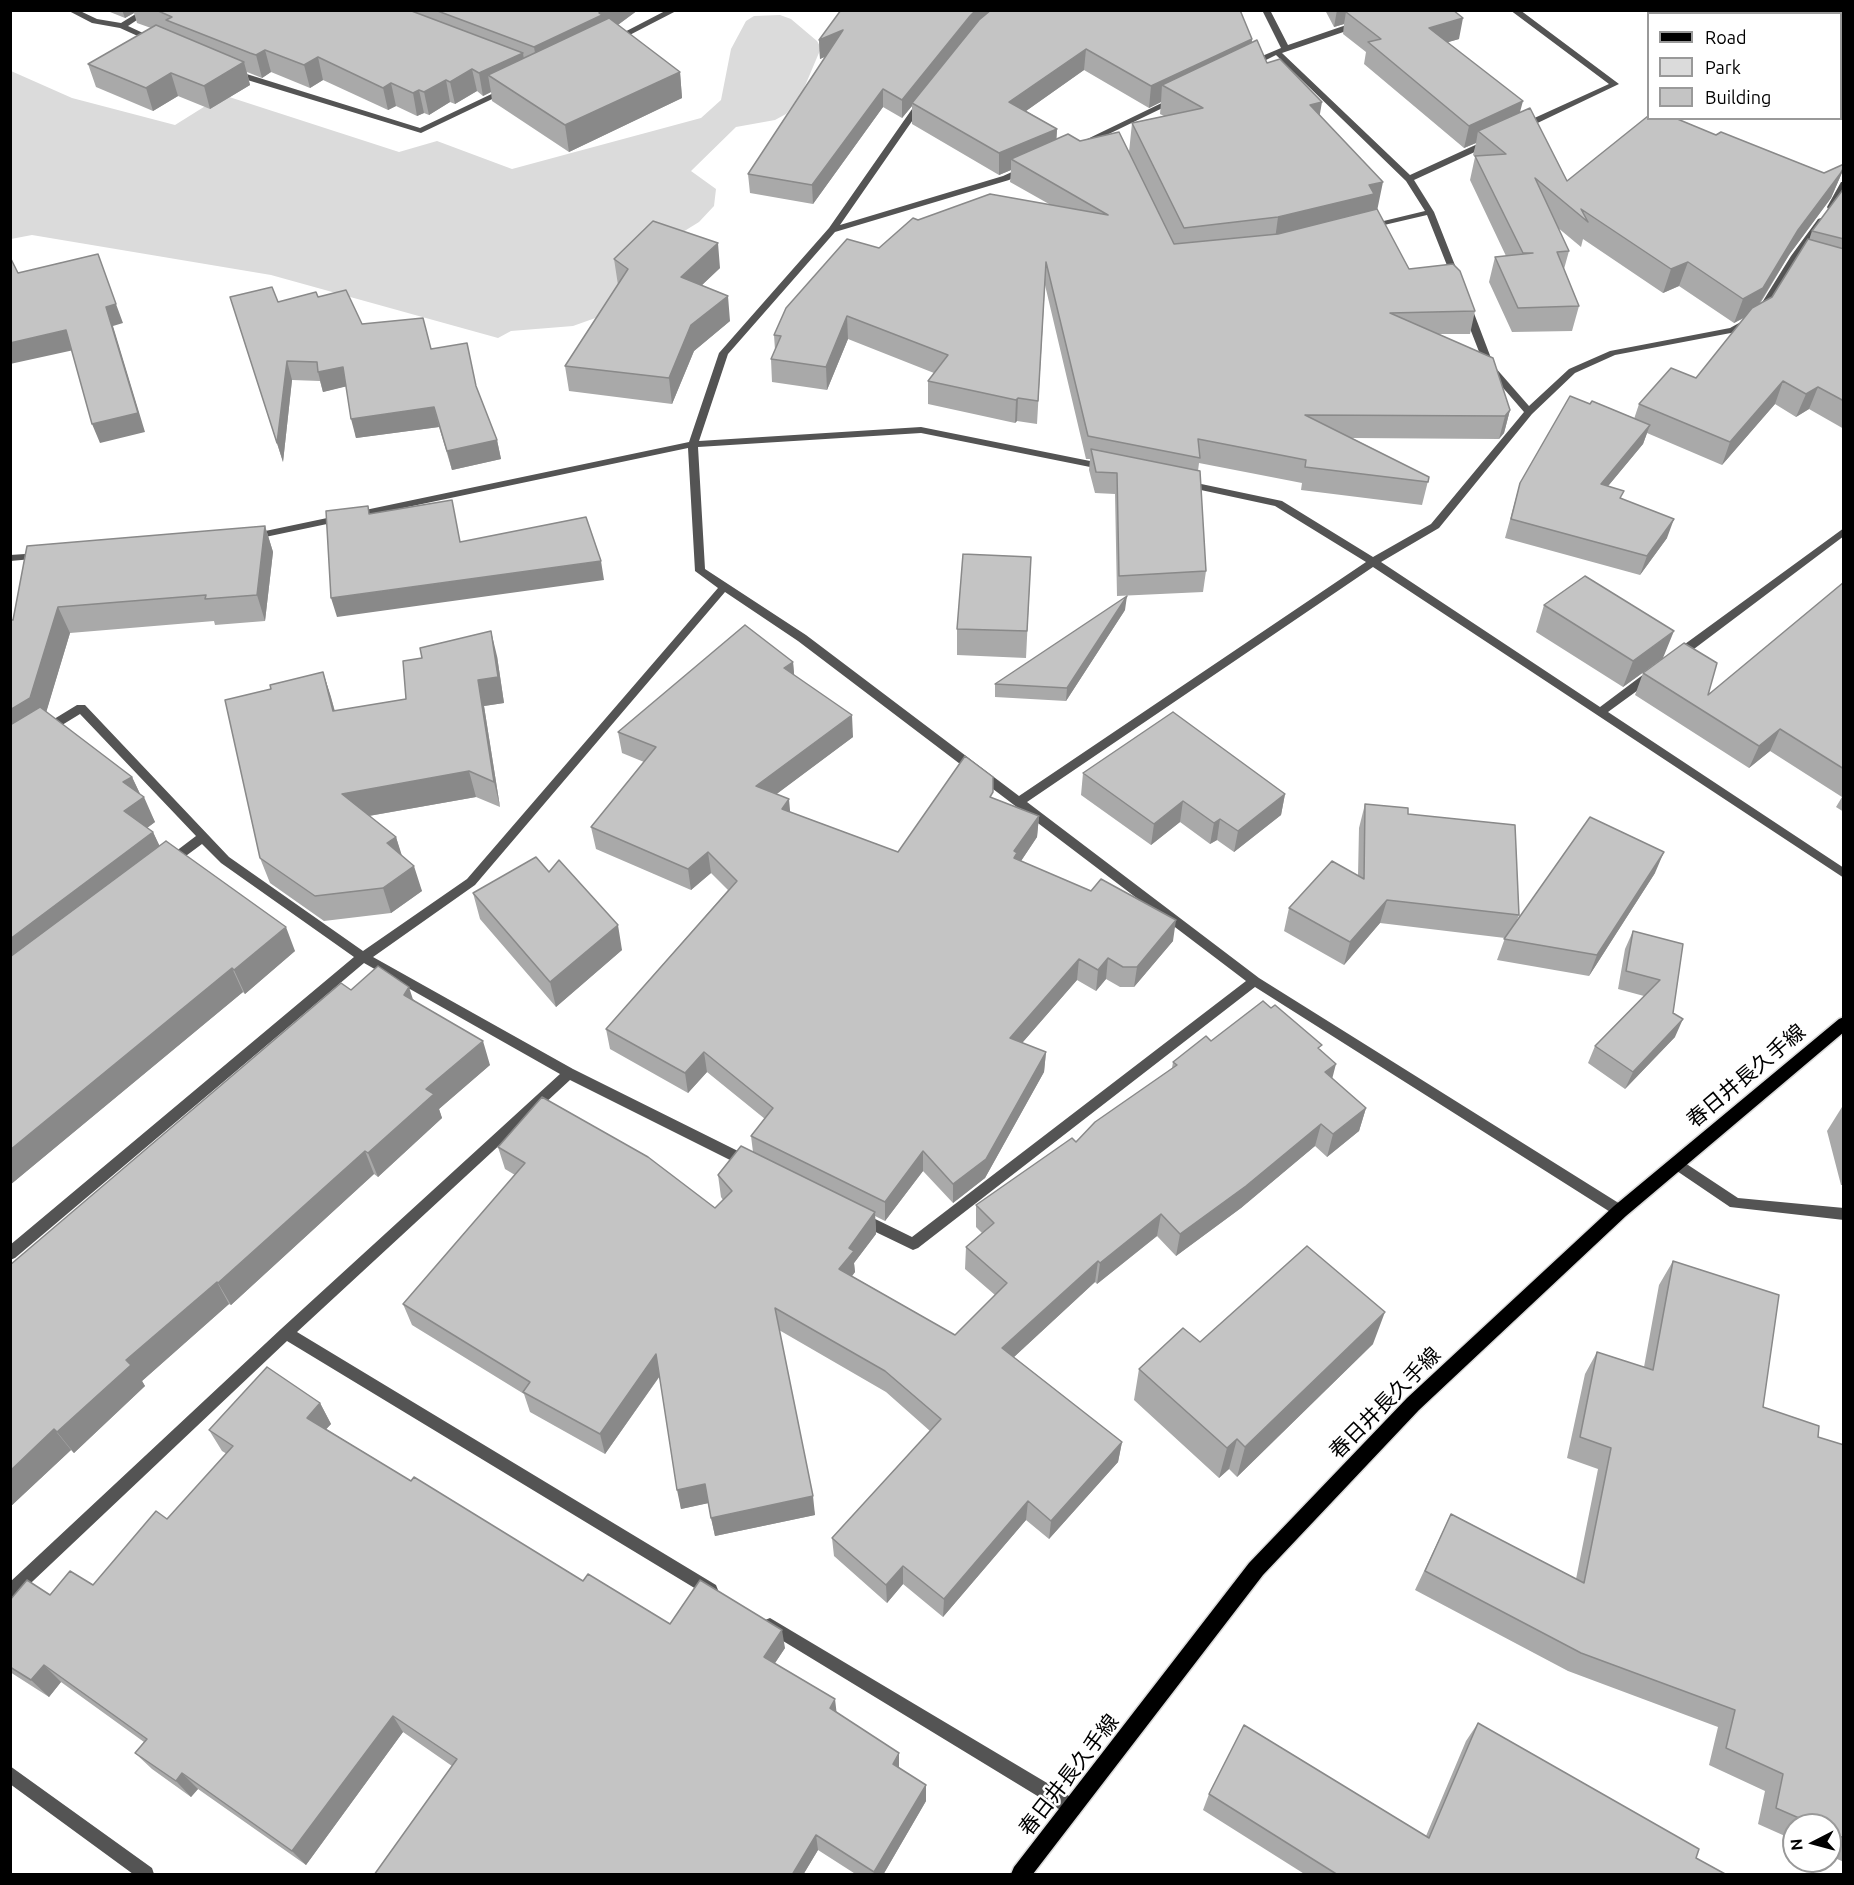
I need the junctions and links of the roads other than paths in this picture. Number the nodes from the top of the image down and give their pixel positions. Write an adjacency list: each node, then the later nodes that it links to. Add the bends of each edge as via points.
1 (71, 10): 7 (street, via 95,21)
2 (148, 10): 7 (street)
3 (674, 10): 9 (street)
4 (1266, 10): 10 (street)
5 (1514, 10): 16 (street, via 1615,84)
6 (1365, 22): 10 (street)
7 (122, 26): 8 (street)
8 (165, 44)
9 (601, 45)
10 (1281, 50): 11 (street); 22 (street)
11 (1246, 67)
12 (230, 71): 13 (street, via 422,131)
13 (518, 85)
14 (930, 91): 26 (street)
15 (1184, 96): 17 (street)
16 (1517, 129)
17 (1112, 130): 19 (street); 20 (street)
18 (1495, 139): 22 (street)
19 (1117, 141)
20 (1069, 149)
21 (1038, 164): 26 (street, via 1006,178)
22 (1409, 179): 24 (street)
23 (1844, 184): 29 (street, via 1759,316 1733,330 1613,353 1572,371)
24 (1430, 212): 25 (street); 27 (street)
25 (1363, 229)
26 (832, 230): 30 (street, via 724,353)
27 (1460, 289)
28 (1465, 300): 29 (street, via 1490,367)
29 (1529, 412): 37 (street, via 1435,526)
30 (693, 444): 31 (street, via 921,430); 34 (street); 38 (street, via 700,571)
31 (1117, 470)
32 (1174, 482): 37 (street, via 1278,503)
33 (1844, 531): 39 (street)
34 (245, 538)
35 (46, 555): 36 (street)
36 (10, 558)
37 (1373, 562): 39 (street); 41 (street)
38 (724, 587): 41 (street, via 802,638); 45 (street, via 471,882)
39 (1600, 713): 44 (street)
40 (31, 739): 42 (street, via 81,708)
41 (1019, 802): 46 (street)
42 (203, 837): 43 (street); 45 (street, via 225,860)
43 (157, 872)
44 (1844, 874)
45 (363, 957): 48 (street); 54 (street)
46 (1255, 981): 51 (street); 52 (street, via 913,1244)
47 (1844, 1023): 49 (main road, 春日井長久手線)
48 (568, 1073): 50 (street); 55 (street)
49 (1676, 1163): 51 (main road, 春日井長久手線); 53 (street, via 1735,1203)
50 (757, 1166)
51 (1620, 1211): 60 (main road, 春日井長久手線, via 1413,1404 1256,1569)
52 (851, 1213)
53 (1844, 1214)
54 (10, 1254)
55 (286, 1333): 56 (street); 57 (street)
56 (10, 1593)
57 (725, 1598)
58 (756, 1617): 60 (street)
59 (10, 1774): 61 (street)
60 (1073, 1808): 62 (main road, 春日井長久手線)
61 (146, 1875)
62 (1021, 1875)

